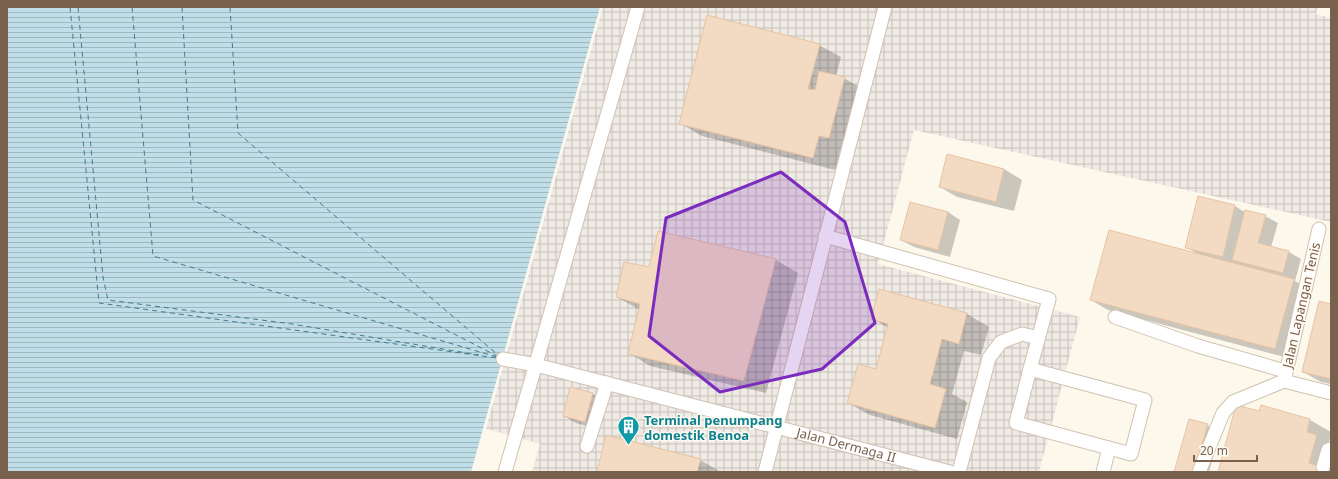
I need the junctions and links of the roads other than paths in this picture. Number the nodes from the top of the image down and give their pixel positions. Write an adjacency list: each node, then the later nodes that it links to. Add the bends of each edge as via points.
1 (638, 7): 8 (lane)
2 (885, 7): 4 (lane)
3 (1319, 229): 10 (lane, Jalan Lapangan Tenis)
4 (825, 236): 6 (lane, via 1049,299); 13 (lane)
5 (1115, 317): 10 (lane)
6 (1038, 338): 9 (lane); 21 (lane, via 1022,334 1001,342 989,358)
7 (503, 359): 8 (lane, Jalan Dermaga II)
8 (536, 365): 11 (lane, Jalan Dermaga II); 18 (lane)
9 (1030, 369): 15 (lane, via 1016,422); 15 (lane, via 1145,400 1131,454)
10 (1284, 376): 12 (lane, Jalan Lapangan Tenis); 23 (lane, via 1227,407)
11 (607, 383): 13 (lane, Jalan Dermaga II); 14 (lane)
12 (1331, 393)
13 (777, 425): 19 (lane); 20 (lane, Jalan Dermaga II)
14 (587, 446)
15 (1109, 448): 22 (lane)
16 (1331, 448): 17 (lane)
17 (1323, 467)
18 (505, 472)
19 (765, 472)
20 (950, 472)
21 (960, 472)
22 (1103, 472)
23 (1199, 472)

